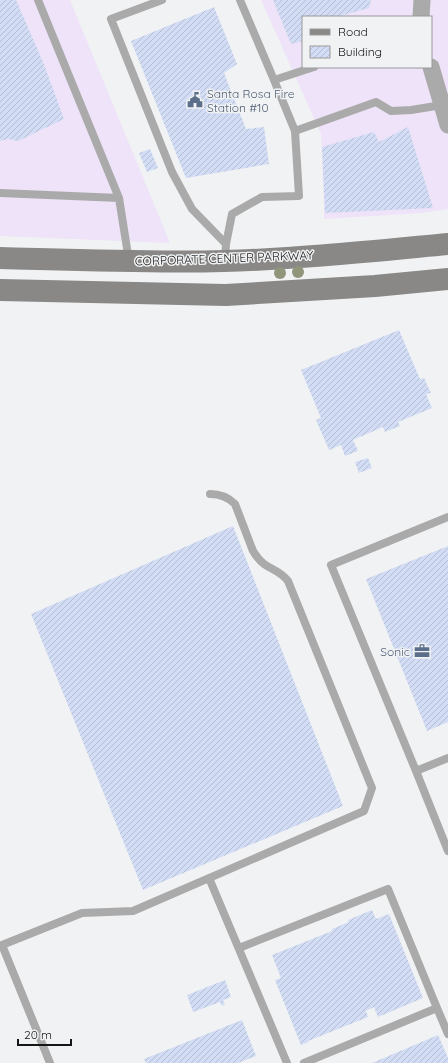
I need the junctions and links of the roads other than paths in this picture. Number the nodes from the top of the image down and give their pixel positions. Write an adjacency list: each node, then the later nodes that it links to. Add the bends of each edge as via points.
1 (38, 0): 13 (lane)
2 (162, 0): 15 (lane, via 111,19 172,172 192,209)
3 (240, 0): 8 (lane)
4 (422, 0): 5 (street)
5 (421, 16)
6 (311, 68): 8 (lane)
7 (430, 68): 9 (street)
8 (274, 80): 11 (lane)
9 (442, 105): 10 (street); 11 (lane, via 391,111 376,102)
10 (448, 125)
11 (295, 131): 15 (lane, via 299,196 262,197 232,214)
12 (0, 193): 13 (lane)
13 (119, 198): 17 (lane)
14 (448, 244): 15 (street, CORPORATE CENTER PARKWAY, via 347,254)
15 (225, 252): 17 (street, CORPORATE CENTER PARKWAY)
16 (0, 258): 17 (street, CORPORATE CENTER PARKWAY)
17 (129, 262)
18 (448, 279): 19 (street, via 226,295)
19 (0, 290)
20 (210, 494): 25 (lane, via 223,496 235,504 257,557 288,581 372,788 364,812)
21 (448, 517): 23 (lane, via 331,565)
22 (448, 758): 23 (lane)
23 (416, 771): 24 (lane)
24 (448, 851)
25 (209, 878): 26 (lane); 29 (lane, via 134,911 82,913 2,945)
26 (239, 948): 27 (lane, via 388,889); 30 (lane)
27 (437, 1008): 28 (lane); 31 (lane)
28 (448, 1034)
29 (50, 1063)
30 (288, 1063)
31 (304, 1063)

